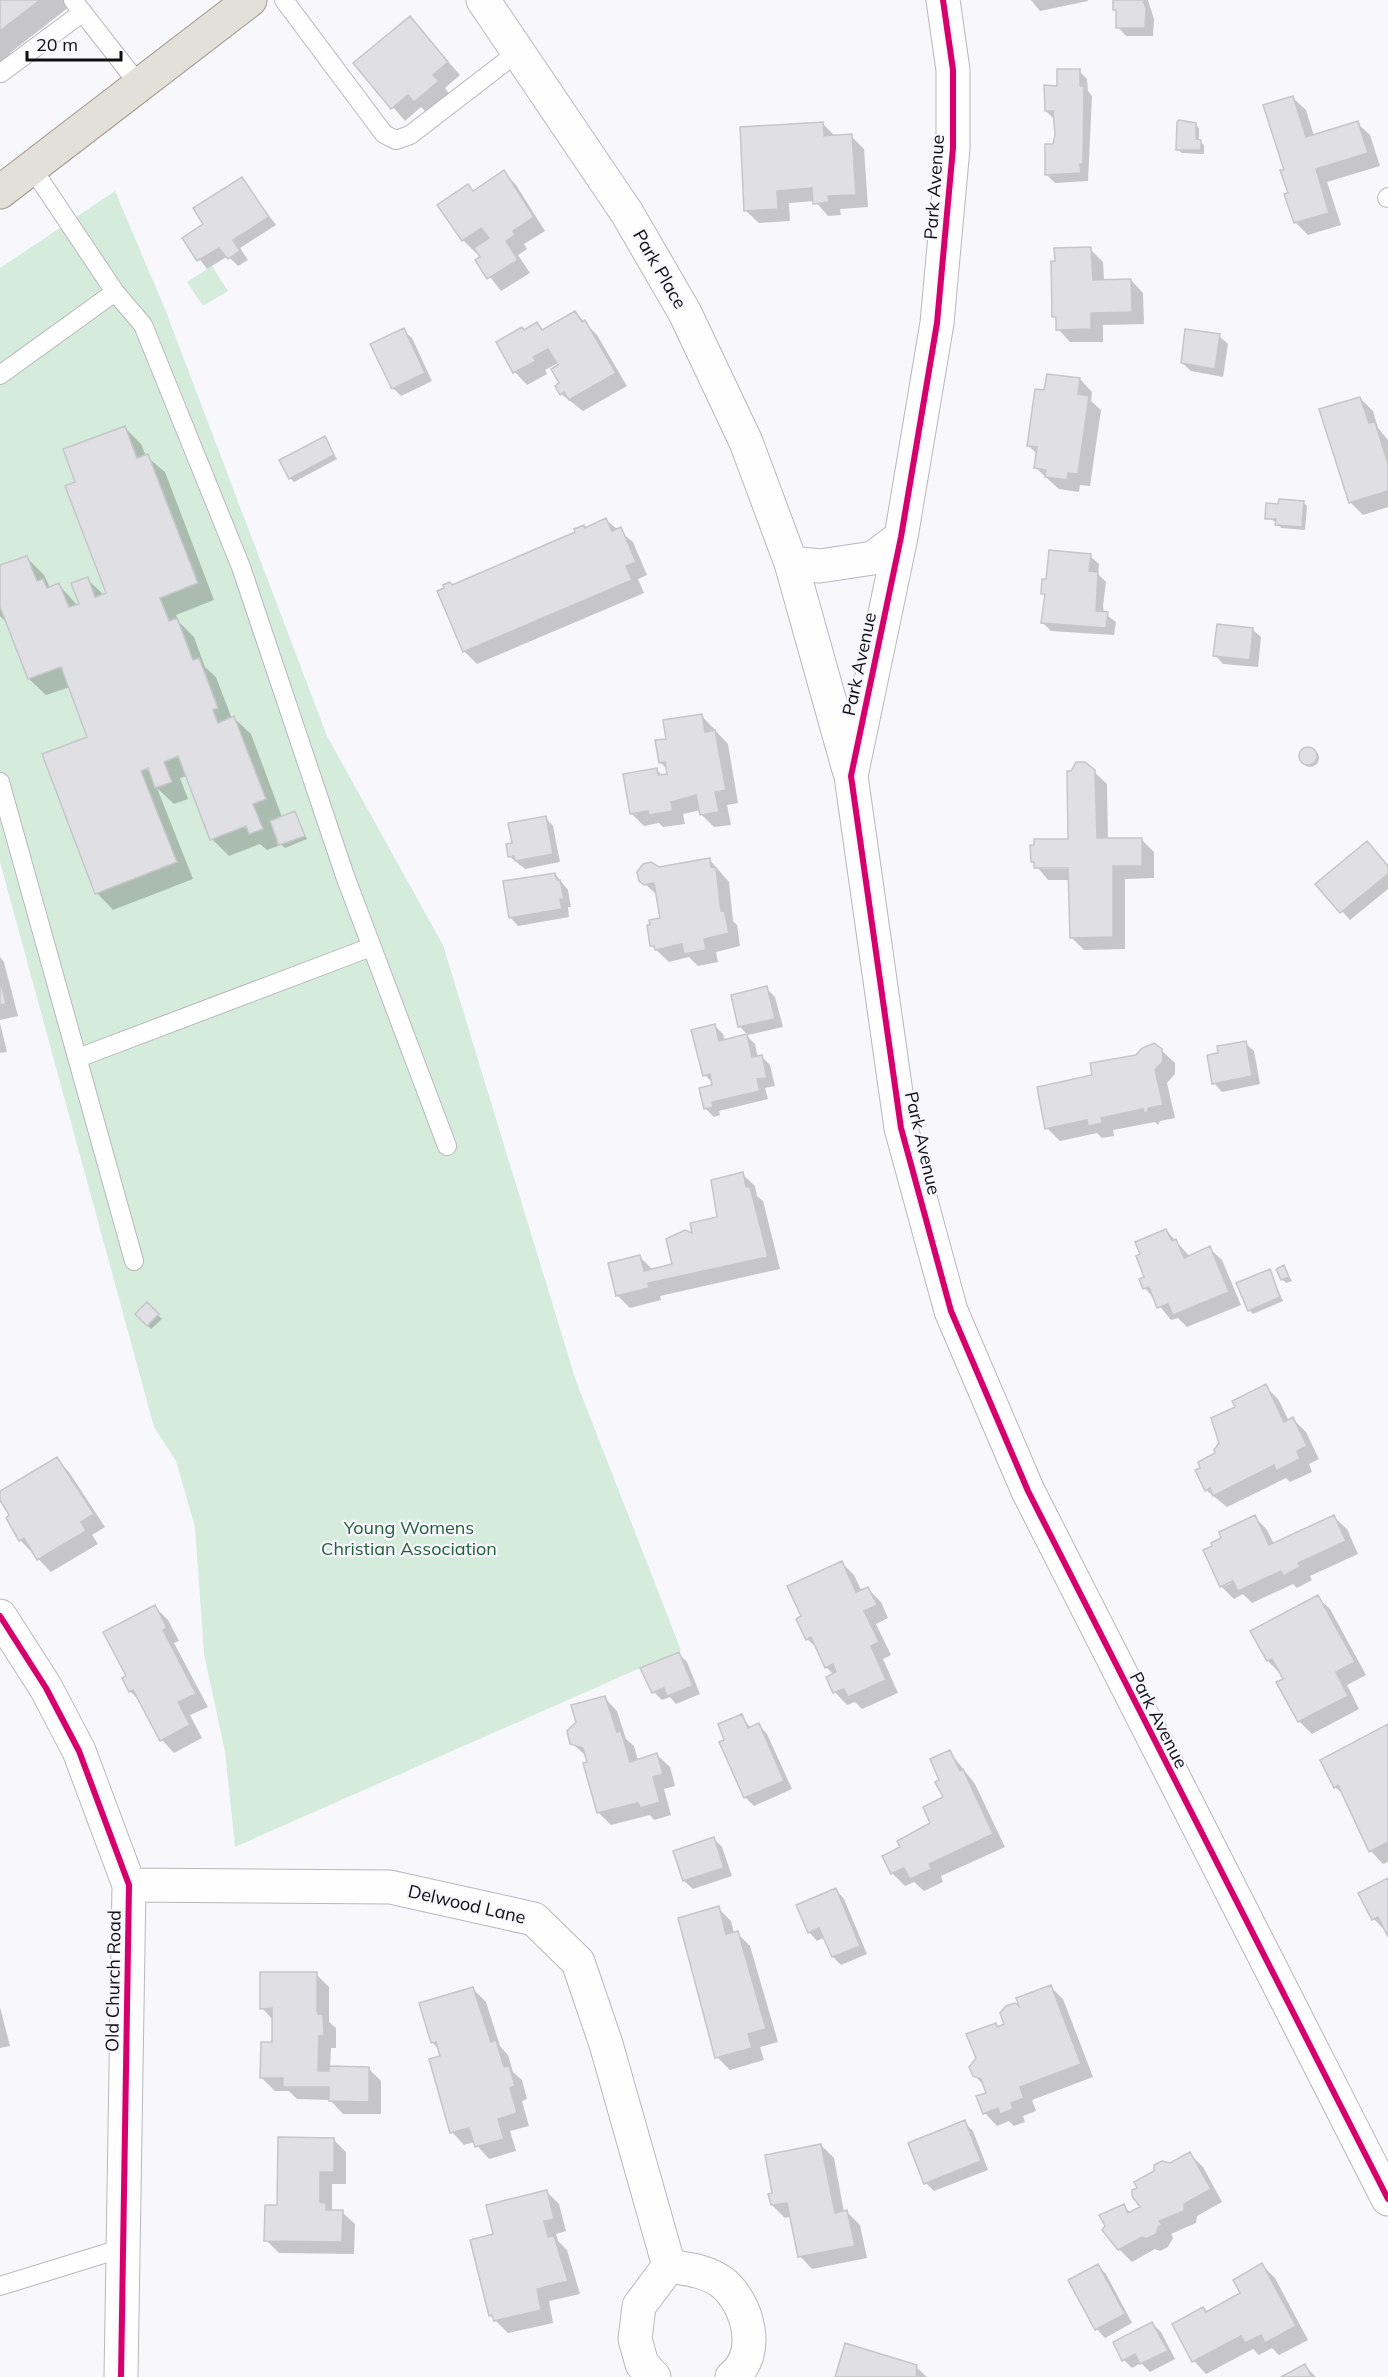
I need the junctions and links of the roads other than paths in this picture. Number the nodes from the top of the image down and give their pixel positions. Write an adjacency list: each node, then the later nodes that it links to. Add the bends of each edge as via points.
1 (250, 0): 8 (main road)
2 (284, 0): 6 (lane, via 384,134 396,140 410,135)
3 (483, 0): 6 (street, Park Place)
4 (943, 0): 13 (street, Park Avenue, via 953,70 947,236 938,322)
5 (78, 6): 7 (lane); 8 (lane)
6 (518, 52): 14 (street, Park Place, via 627,213 685,313 746,442)
7 (1, 73)
8 (140, 86): 9 (main road)
9 (32, 168): 10 (main road); 11 (lane)
10 (0, 192)
11 (115, 292): 12 (lane); 17 (lane, via 143,325 241,567)
12 (0, 375)
13 (901, 537): 14 (street, via 873,558 820,566); 15 (street, Park Avenue)
14 (791, 563): 15 (street, Park Place)
15 (851, 776): 23 (street, Park Avenue, via 901,1128 951,1311 1058,1556)
16 (0, 782): 18 (lane)
17 (372, 947): 18 (lane); 19 (lane)
18 (78, 1058): 20 (lane)
19 (447, 1146)
20 (134, 1261)
21 (0, 1616): 22 (street, Old Church Road, via 46,1688 79,1751)
22 (129, 1885): 24 (street, Old Church Road); 25 (street, Delwood Lane, via 390,1887 534,1919 578,1962 606,2044)
23 (1388, 2199)
24 (123, 2248): 26 (lane); 27 (street, Old Church Road)
25 (669, 2266): 28 (street, via 639,2306 634,2339 642,2364); 29 (street, via 702,2272 722,2282 740,2302 749,2328 747,2358)
26 (0, 2286)
27 (121, 2377)
28 (654, 2377)
29 (732, 2377)

